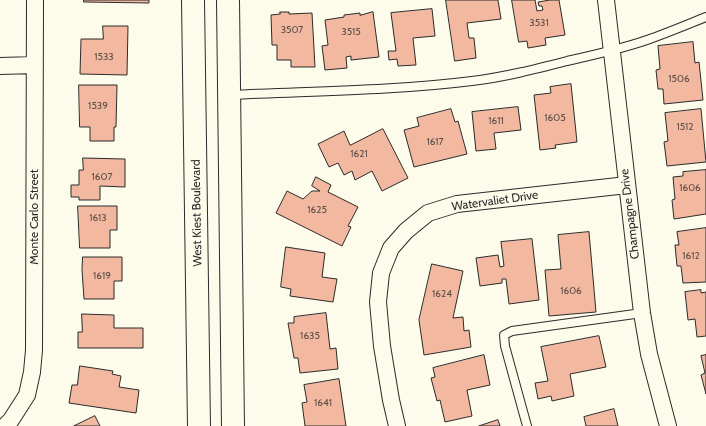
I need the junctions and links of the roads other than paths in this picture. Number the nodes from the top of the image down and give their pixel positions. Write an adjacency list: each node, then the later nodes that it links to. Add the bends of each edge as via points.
1 (35, 0): 7 (street, Monte Carlo Street)
2 (194, 0): 13 (main road, West Kiest Boulevard)
3 (228, 0): 9 (main road)
4 (606, 0): 6 (street, Champagne Drive)
5 (706, 17): 6 (lane, via 647,40)
6 (612, 50): 9 (lane, via 521,73 473,81 416,87); 10 (street, Champagne Drive)
7 (35, 65): 8 (street); 14 (street, Monte Carlo Street, via 34,350 27,395)
8 (0, 66)
9 (229, 95): 12 (main road)
10 (627, 185): 11 (street, Champagne Drive); 17 (street, Watervaliet Drive, via 457,204 428,213 406,231 391,248 381,272 378,302 383,354)
11 (642, 313): 18 (lane, via 512,331 504,335); 19 (street, Champagne Drive, via 649,354)
12 (232, 370): 13 (main road); 16 (main road)
13 (199, 371): 15 (main road, West Kiest Boulevard)
14 (5, 426)
15 (200, 426)
16 (233, 426)
17 (397, 426)
18 (527, 426)
19 (668, 426)

